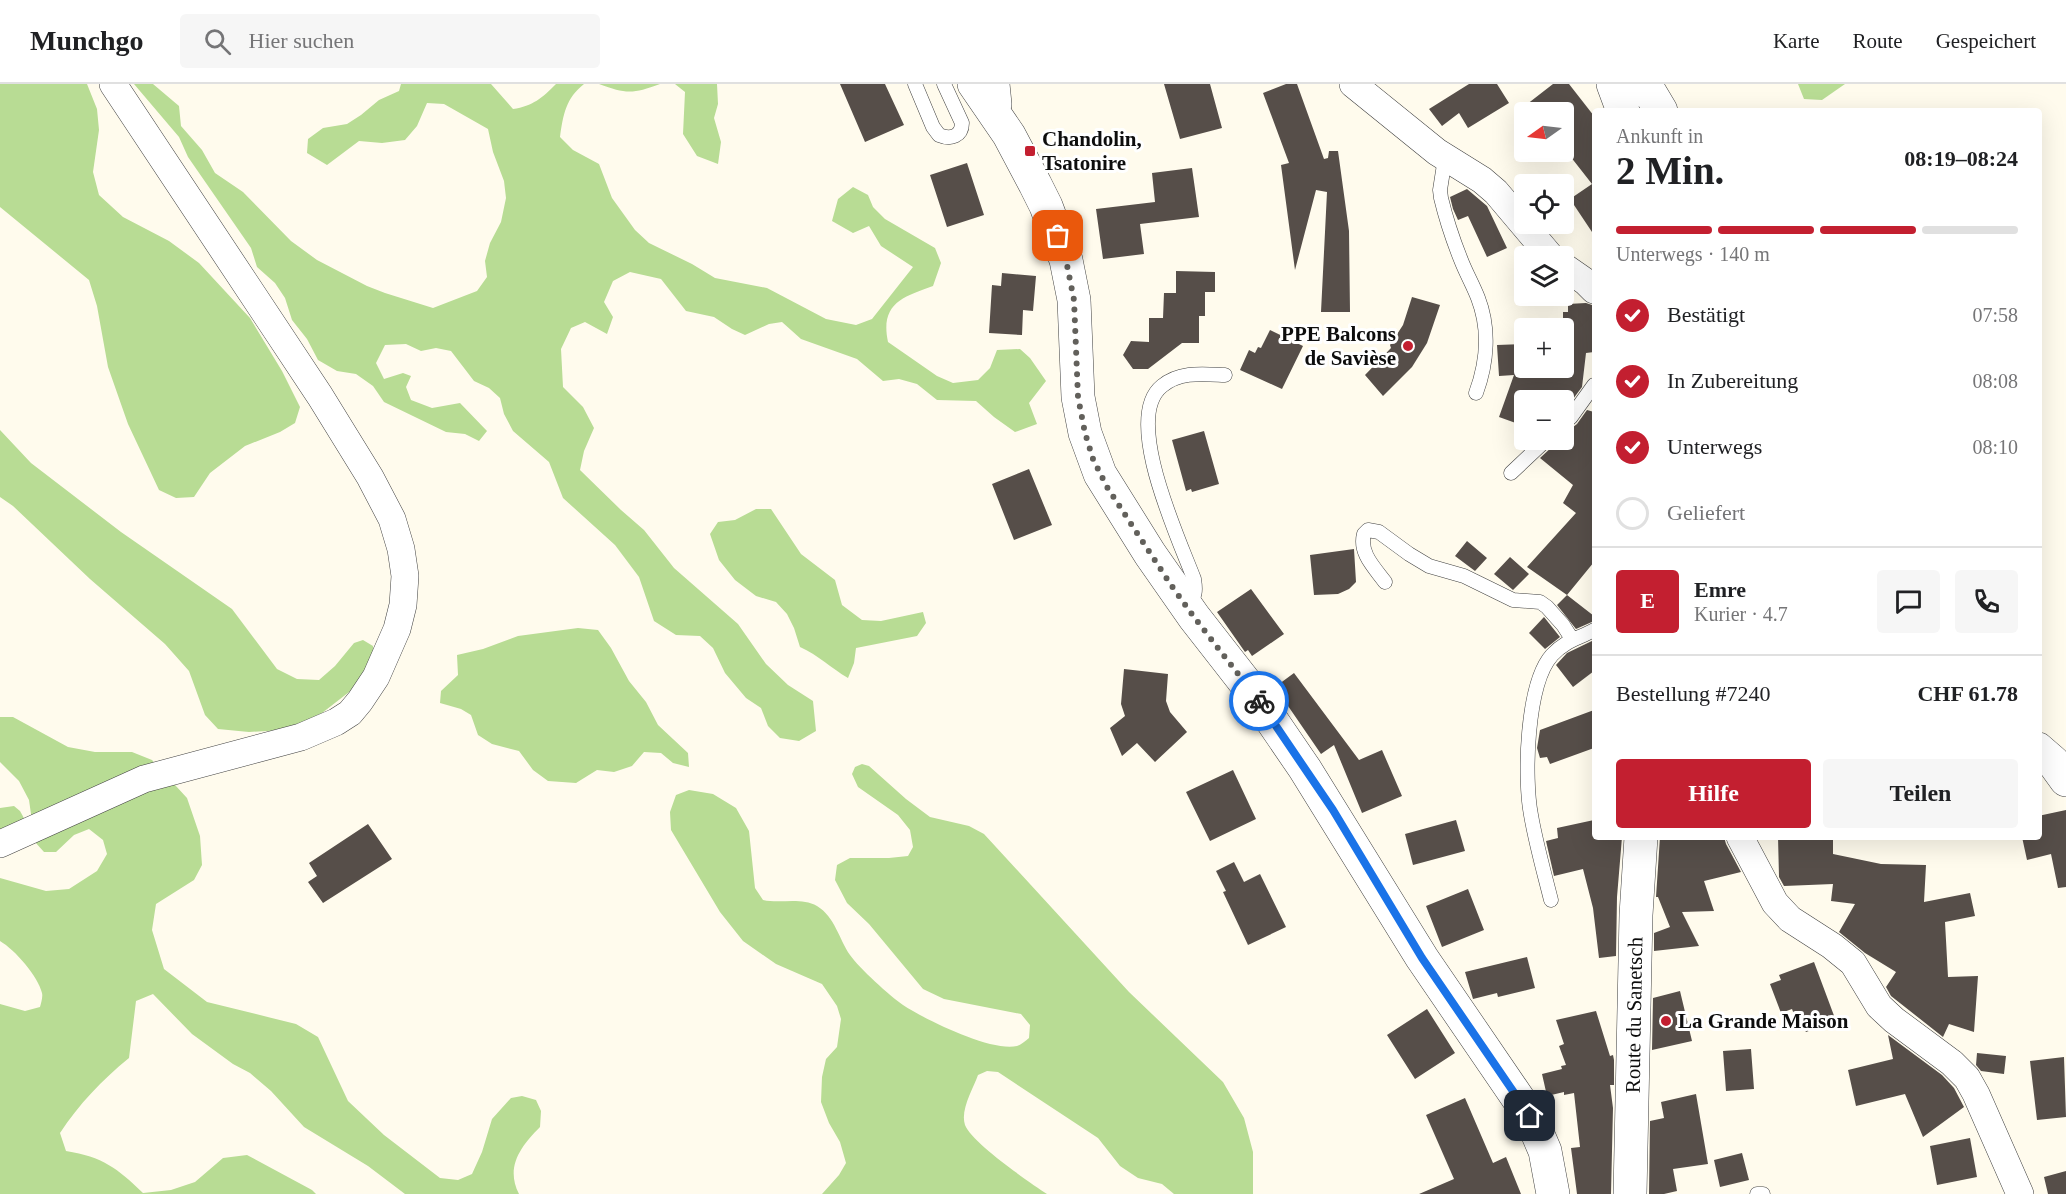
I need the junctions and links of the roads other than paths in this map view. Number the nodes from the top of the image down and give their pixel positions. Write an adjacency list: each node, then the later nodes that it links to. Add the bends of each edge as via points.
1 (113, 84): 28 (street, via 370,477 392,519 401,549 405,576 403,605 376,677 355,707 336,722 301,737 144,779)
2 (915, 84): 3 (lane, via 933,127 939,135 951,137 959,134 962,123)
3 (944, 84)
4 (1353, 84): 10 (street)
5 (1612, 84): 8 (street)
6 (1645, 84): 9 (street)
7 (987, 92): 21 (street, via 1035,184 1066,260 1074,300 1078,397 1093,459 1107,487)
8 (1622, 108)
9 (1659, 108)
10 (1445, 158): 11 (street, via 1496,192); 16 (lane, via 1441,198 1484,321 1486,349)
11 (1542, 246)
12 (1574, 274): 13 (street)
13 (1592, 288)
14 (1224, 375): 21 (lane, via 1191,374 1162,386 1152,399 1147,422 1148,442 1164,499 1194,579 1196,592)
15 (1592, 388): 17 (lane)
16 (1476, 393)
17 (1574, 413)
18 (1535, 450): 19 (lane)
19 (1511, 472)
20 (1385, 582): 23 (lane, via 1363,548 1368,530 1379,532 1429,566 1464,576 1513,600 1540,602)
21 (1186, 606): 30 (street, via 1305,769 1422,958 1530,1116 1545,1152)
22 (1592, 631): 23 (lane)
23 (1572, 639): 29 (lane, via 1545,666 1537,688 1530,737 1531,814)
24 (2042, 752): 25 (street)
25 (2066, 780)
26 (1641, 840): 31 (street, Route du Sanetsch)
27 (1742, 840): 34 (street, via 1775,903 1790,919 1853,963 1879,1006 1967,1078)
28 (0, 844)
29 (1551, 900)
30 (1553, 1194)
31 (1630, 1194)
32 (1757, 1194): 33 (lane)
33 (1763, 1194)
34 (2020, 1194)

